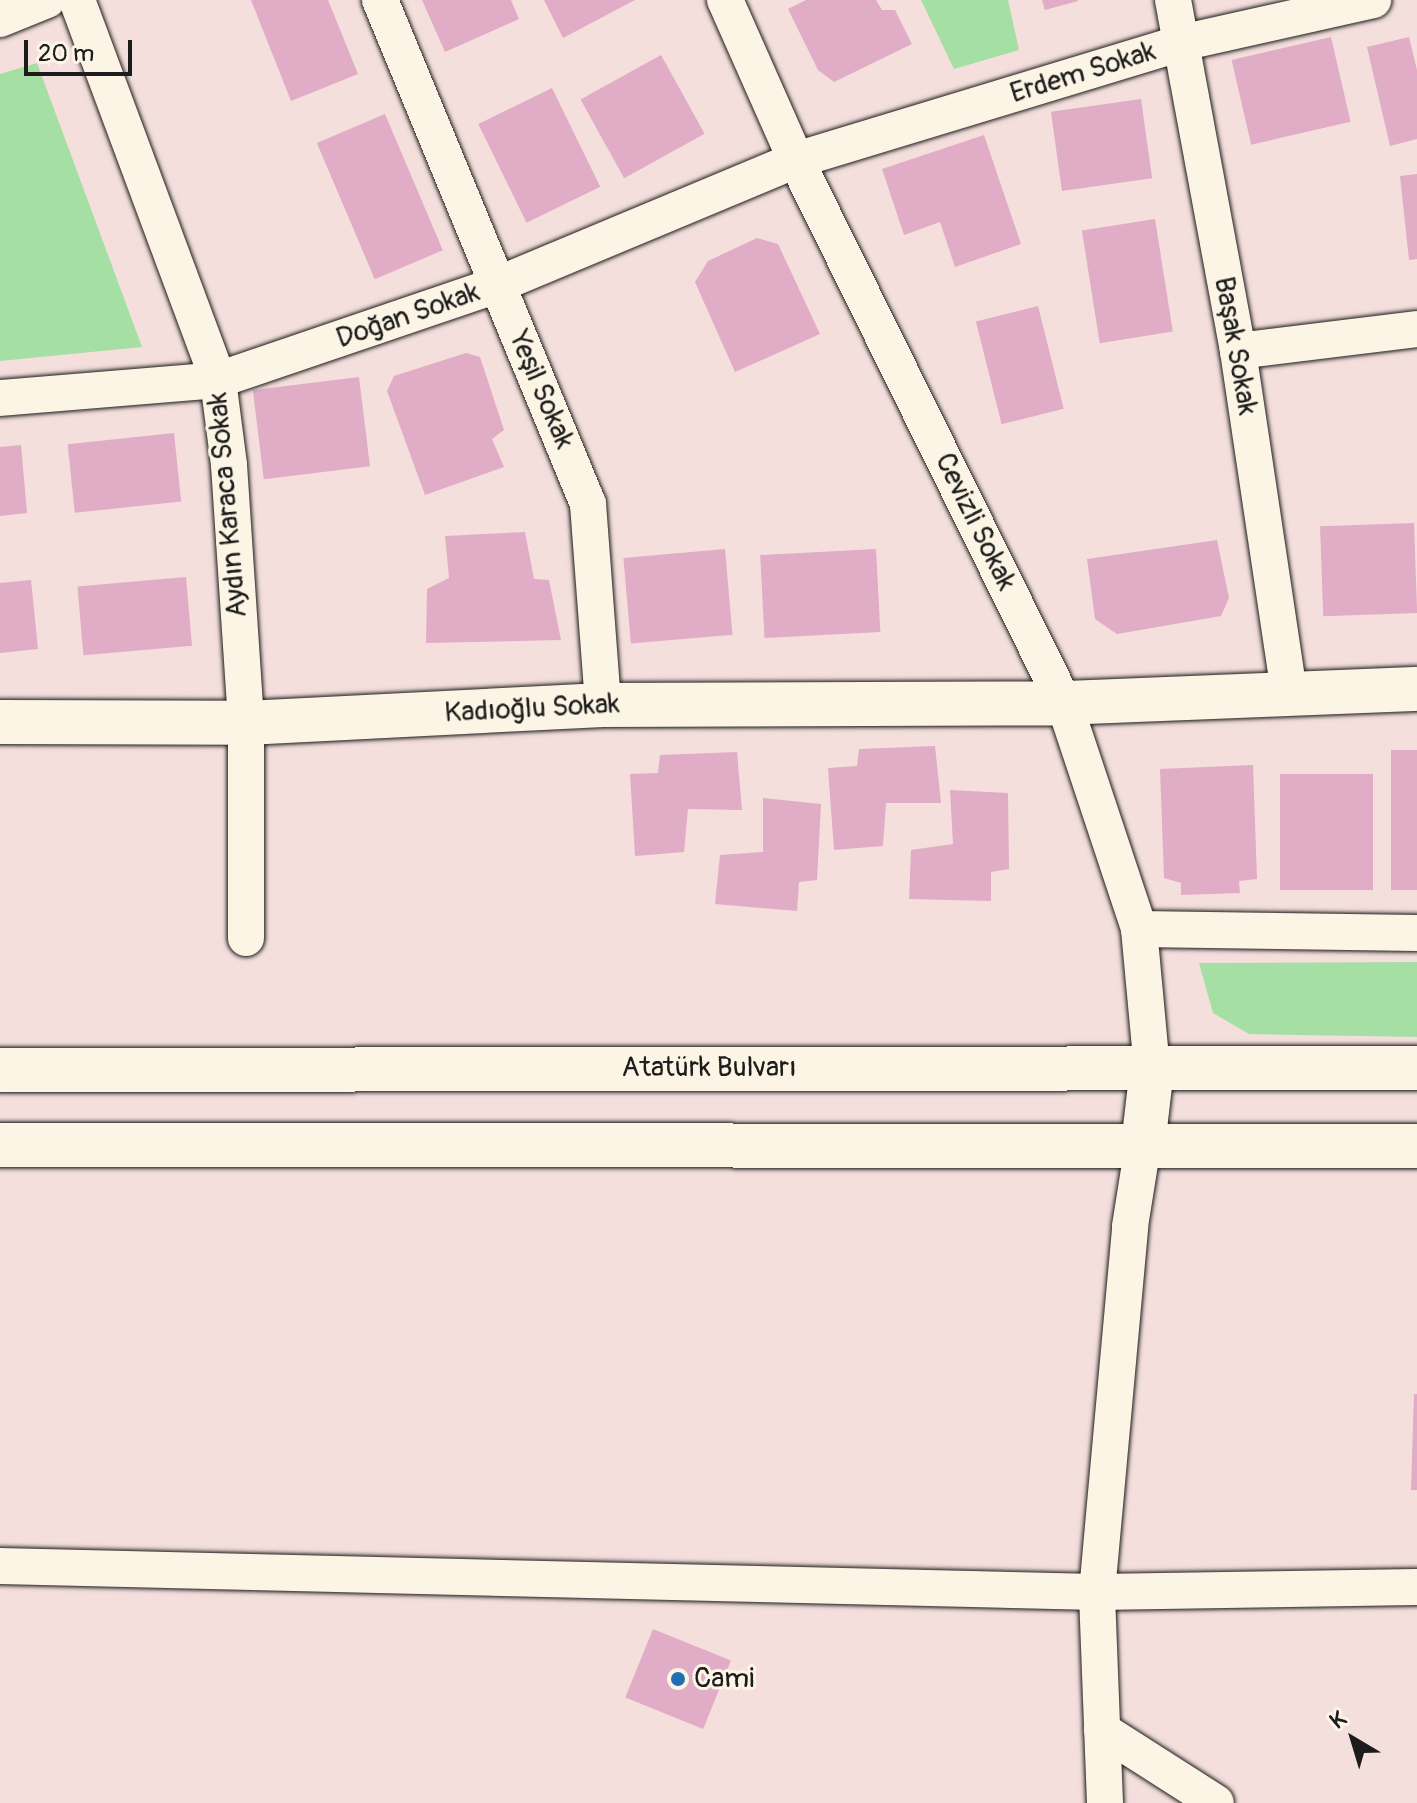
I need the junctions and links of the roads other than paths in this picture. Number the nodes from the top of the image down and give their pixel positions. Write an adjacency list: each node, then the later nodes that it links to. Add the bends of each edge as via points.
1 (47, 0): 7 (street)
2 (77, 0): 13 (street, Aydın Karaca Sokak)
3 (380, 0): 10 (street, Yeşil Sokak)
4 (725, 0): 9 (street, Cevizli Sokak)
5 (1173, 0): 8 (street, Başak Sokak)
6 (1373, 0): 8 (street, Erdem Sokak)
7 (0, 19)
8 (1181, 43): 9 (street, Erdem Sokak); 12 (street, Başak Sokak)
9 (796, 160): 10 (street, Doğan Sokak); 17 (street, Cevizli Sokak)
10 (497, 285): 13 (street, Doğan Sokak); 18 (street, Yeşil Sokak, via 588,504)
11 (1417, 329): 12 (street)
12 (1238, 351): 16 (street, Başak Sokak)
13 (218, 380): 14 (street, Doğan Sokak); 20 (street, Aydın Karaca Sokak, via 229,465)
14 (0, 398)
15 (1417, 689): 16 (main road, Kadıoğlu Sokak)
16 (1289, 693): 17 (main road, Kadıoğlu Sokak)
17 (1064, 703): 18 (main road, Kadıoğlu Sokak); 21 (street, Cevizli Sokak)
18 (603, 705): 20 (main road, Kadıoğlu Sokak)
19 (0, 722): 20 (main road, Kadıoğlu Sokak)
20 (246, 723): 23 (street, Aydın Karaca Sokak)
21 (1139, 929): 22 (street); 24 (street, Cevizli Sokak)
22 (1417, 933)
23 (246, 938)
24 (1152, 1068): 25 (main road, Atatürk Bulvarı); 26 (main road, Atatürk Bulvarı); 28 (main road)
25 (1417, 1068)
26 (0, 1070)
27 (0, 1145): 28 (main road)
28 (1143, 1145): 29 (main road); 32 (street, via 1130,1226)
29 (1417, 1146)
30 (0, 1566): 32 (street)
31 (1417, 1587): 32 (street)
32 (1097, 1592): 33 (street)
33 (1102, 1730): 34 (street); 35 (street)
34 (1105, 1803)
35 (1216, 1803)

